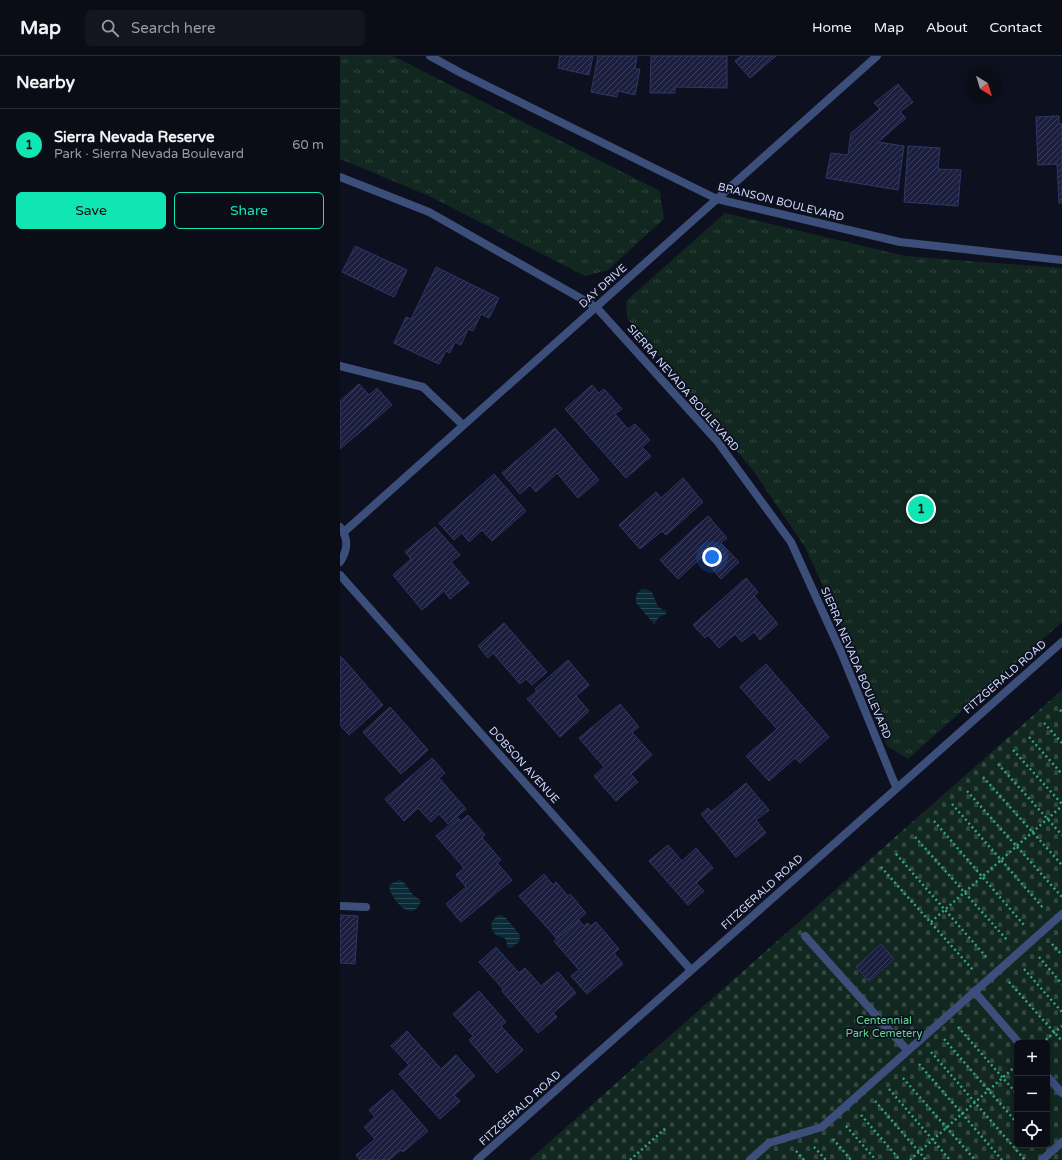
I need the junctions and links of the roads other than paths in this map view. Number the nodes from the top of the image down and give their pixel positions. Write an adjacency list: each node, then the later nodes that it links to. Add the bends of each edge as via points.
1 (430, 56): 4 (street, BRANSON BOULEVARD)
2 (877, 56): 4 (street, DAY DRIVE)
3 (340, 177): 6 (street, SIERRA NEVADA BOULEVARD, via 429,212)
4 (717, 199): 5 (street, BRANSON BOULEVARD, via 900,242); 6 (street, DAY DRIVE)
5 (1062, 260)
6 (596, 307): 8 (street, DAY DRIVE); 13 (street, SIERRA NEVADA BOULEVARD, via 718,441 791,542 841,652)
7 (340, 366): 8 (street, via 423,387)
8 (463, 425): 9 (street, DAY DRIVE)
9 (342, 529): 10 (street, via 347,548)
10 (340, 562)
11 (340, 575): 18 (street, DOBSON AVENUE)
12 (1062, 642): 13 (street, FITZGERALD ROAD)
13 (896, 787): 18 (street, FITZGERALD ROAD)
14 (340, 906): 15 (street)
15 (366, 907)
16 (1062, 914): 19 (street)
17 (805, 936): 21 (street)
18 (691, 970): 25 (street, FITZGERALD ROAD)
19 (974, 992): 20 (street); 21 (street)
20 (1016, 1040)
21 (907, 1050): 26 (street, via 822,1127 769,1143)
22 (1050, 1079): 23 (street)
23 (1062, 1093)
24 (1062, 1142): 27 (street)
25 (477, 1160)
26 (750, 1160)
27 (1042, 1160)

